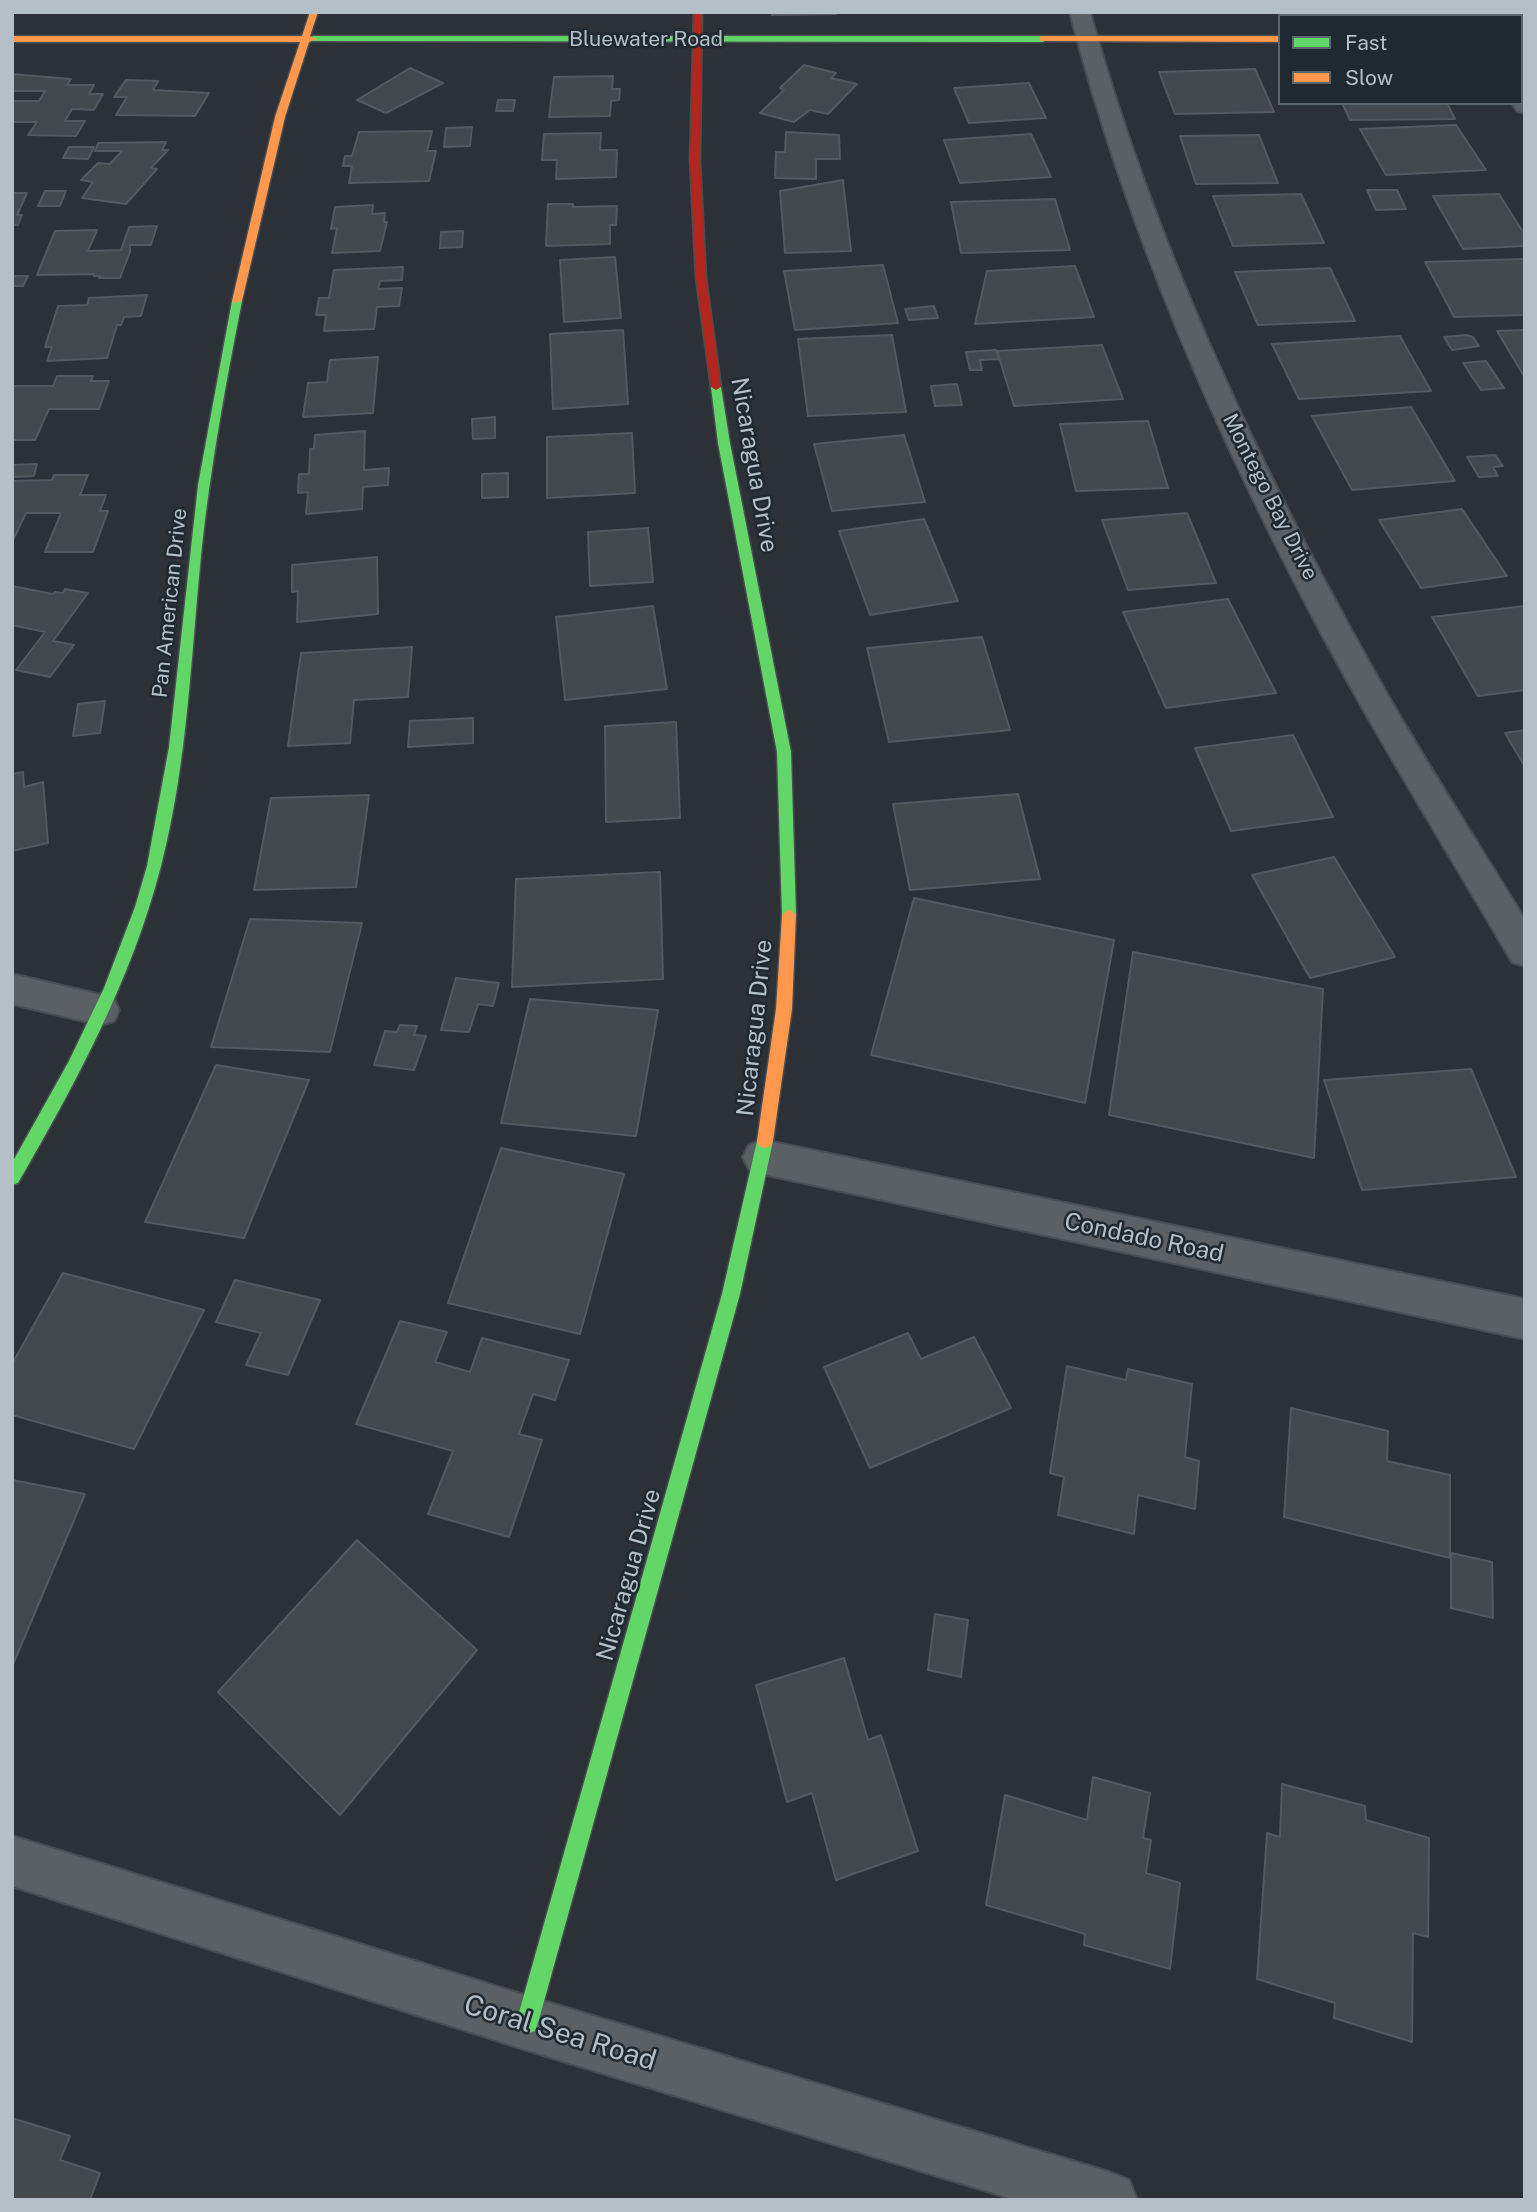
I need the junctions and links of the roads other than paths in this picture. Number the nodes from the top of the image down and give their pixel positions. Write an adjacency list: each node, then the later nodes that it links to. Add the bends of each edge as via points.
1 (314, 12): 5 (street, Pan American Drive)
2 (698, 12): 7 (street, Nicaragua Drive)
3 (1083, 26): 6 (street, Bluewater Road); 7 (street, Bluewater Road); 8 (street, Montego Bay Drive, via 1104,102 1153,237 1269,502 1355,666)
4 (12, 39): 5 (street, Bluewater Road)
5 (304, 39): 7 (street, Bluewater Road); 10 (street, Pan American Drive, via 266,170 223,371 198,528 178,742 161,836 143,902)
6 (1278, 39)
7 (697, 41): 11 (street, Nicaragua Drive, via 695,196 701,278 724,443 778,711 787,789 790,886 784,1009)
8 (1525, 952)
9 (12, 989): 10 (street)
10 (101, 1010): 12 (street, Pan American Drive)
11 (763, 1157): 13 (street, Condado Road); 15 (street, Nicaragua Drive, via 731,1294)
12 (12, 1178)
13 (1525, 1319)
14 (12, 1861): 15 (street, Coral Sea Road)
15 (527, 2024): 16 (street, Coral Sea Road)
16 (1109, 2200)

